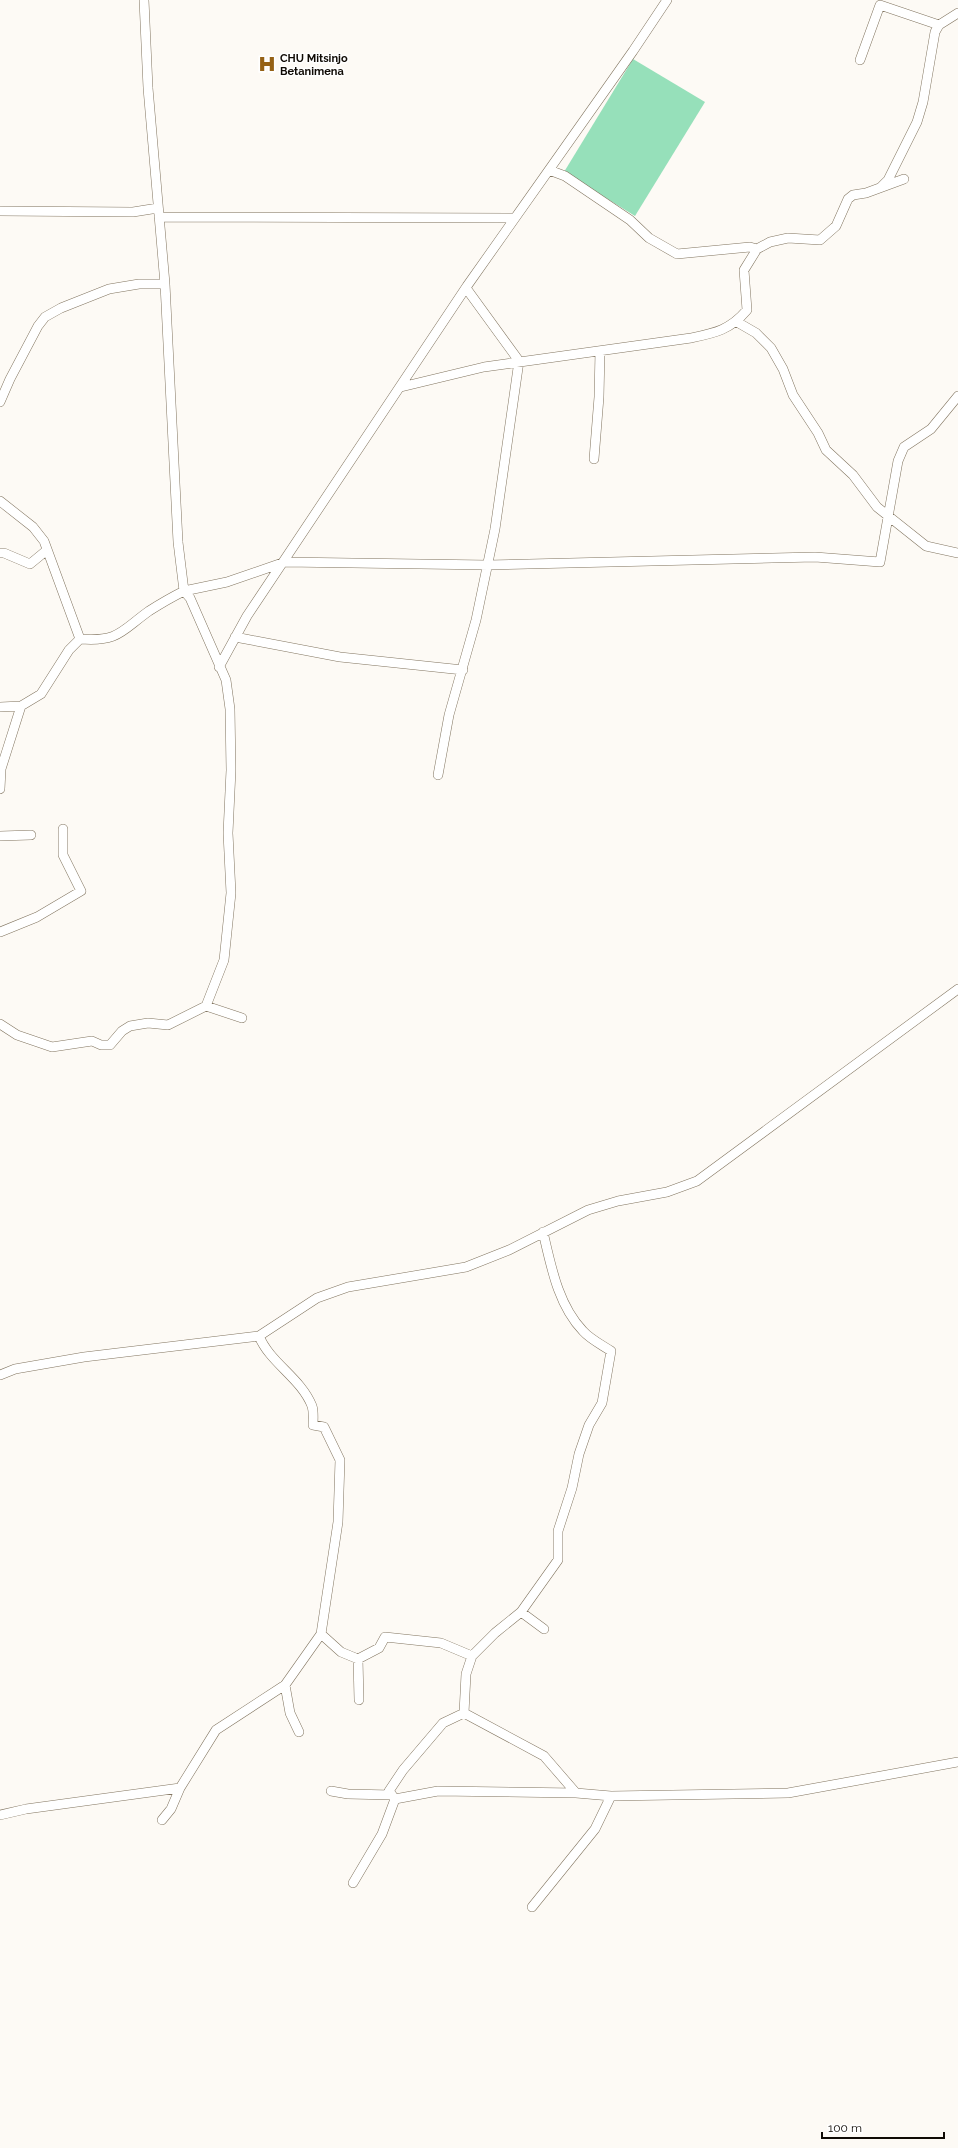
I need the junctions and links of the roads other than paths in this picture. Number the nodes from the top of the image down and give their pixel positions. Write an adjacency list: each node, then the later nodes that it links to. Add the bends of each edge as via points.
1 (144, 0): 10 (street)
2 (667, 0): 6 (street)
3 (958, 12): 4 (street)
4 (939, 25): 5 (street, via 880,5); 8 (street, via 934,36 923,102 917,122)
5 (860, 60)
6 (549, 170): 11 (street); 12 (street, via 565,176 630,220 649,238 677,254 750,247)
7 (904, 179): 8 (street)
8 (881, 188): 12 (street, via 853,195 848,199 836,226 820,240 788,238 770,242)
9 (0, 211): 10 (street)
10 (158, 212): 11 (street); 13 (street)
11 (514, 218): 14 (street)
12 (758, 249): 15 (street, via 744,270 747,310)
13 (165, 284): 20 (street, via 139,284 109,290 61,308 45,317); 29 (street, via 177,534)
14 (466, 288): 17 (street); 18 (street)
15 (737, 322): 16 (street, via 720,331 691,338); 23 (street, via 756,333 771,348 793,395 826,450 853,475 877,507)
16 (600, 351): 17 (street); 21 (street)
17 (518, 361): 18 (street); 28 (street, via 496,529)
18 (401, 387): 27 (street)
19 (958, 396): 23 (street, via 931,429 904,447 898,461)
20 (0, 402)
21 (594, 459)
22 (0, 501): 24 (street, via 33,527 44,541)
23 (889, 515): 26 (street, via 926,546); 28 (street, via 880,562 815,557)
24 (47, 550): 25 (street, via 30,564); 31 (street)
25 (0, 553)
26 (958, 553)
27 (285, 562): 28 (street); 29 (street, via 226,582); 30 (street)
28 (488, 564): 33 (street)
29 (184, 591): 31 (street, via 150,611 119,635 97,640); 32 (street, via 190,598)
30 (235, 637): 32 (street); 33 (street, via 340,657)
31 (80, 638): 34 (street, via 40,694)
32 (219, 667): 44 (street, via 226,680 230,709 228,833 231,893 224,960)
33 (463, 670): 37 (street, via 449,715)
34 (21, 706): 35 (street); 36 (street)
35 (0, 707)
36 (1, 769): 38 (street)
37 (438, 775)
38 (0, 789)
39 (63, 829): 42 (street, via 63,855 81,891 37,918)
40 (31, 835): 41 (street)
41 (0, 836)
42 (0, 932)
43 (958, 989): 47 (street, via 697,1181 667,1192 618,1200 588,1210)
44 (206, 1006): 45 (street); 46 (street, via 168,1025 148,1023 130,1026 122,1031 110,1046 92,1041 52,1047 17,1035)
45 (242, 1018)
46 (0, 1024)
47 (543, 1232): 48 (street, via 510,1250 466,1267 348,1287 317,1298); 50 (street, via 565,1308 584,1333 611,1351 602,1403 589,1426 579,1454 572,1488 558,1531 558,1560)
48 (259, 1336): 49 (street, via 84,1357 15,1369); 52 (street, via 263,1346 295,1381 312,1406 313,1425 324,1427 340,1460 338,1522)
49 (0, 1375)
50 (521, 1612): 51 (street); 53 (street)
51 (544, 1629)
52 (321, 1634): 54 (street, via 341,1652); 55 (street)
53 (472, 1656): 54 (street, via 441,1644 385,1637 379,1648); 57 (street, via 466,1674)
54 (358, 1659): 56 (street)
55 (285, 1685): 58 (street, via 290,1713); 60 (street, via 216,1730)
56 (359, 1700)
57 (464, 1712): 62 (street, via 544,1756); 64 (street, via 442,1723 389,1791)
58 (299, 1732)
59 (958, 1762): 63 (street, via 788,1793)
60 (180, 1788): 65 (street, via 26,1808); 66 (street, via 171,1809)
61 (331, 1791): 64 (street)
62 (576, 1793): 63 (street); 64 (street, via 438,1791)
63 (611, 1796): 68 (street, via 595,1829)
64 (393, 1797): 67 (street, via 382,1834)
65 (0, 1815)
66 (162, 1820)
67 (353, 1883)
68 (532, 1907)

